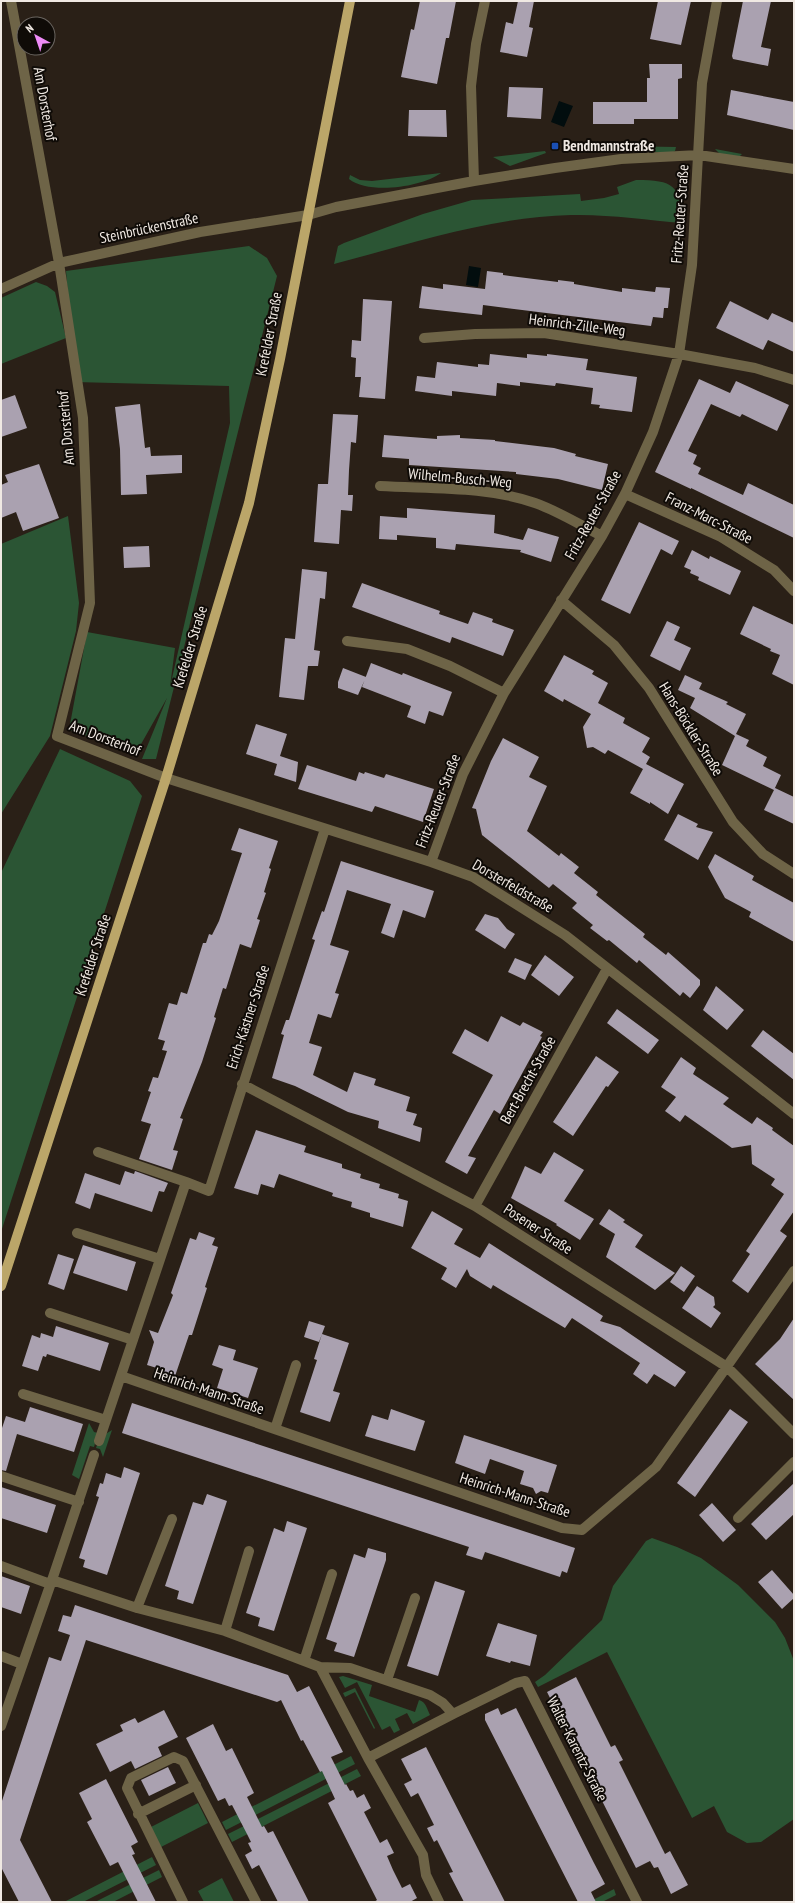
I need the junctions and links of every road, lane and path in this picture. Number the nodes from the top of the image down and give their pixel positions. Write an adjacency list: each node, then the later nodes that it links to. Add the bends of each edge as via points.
1 (11, 1): 9 (street, Am Dorsterhof)
2 (350, 1): 8 (main road, Krefelder Straße)
3 (486, 1): 7 (street, via 476,44 471,86)
4 (717, 1): 5 (street, Fritz-Reuter-Straße, via 702,83)
5 (699, 155): 6 (street); 7 (street, via 621,159); 12 (street, Fritz-Reuter-Straße, via 692,265)
6 (794, 170)
7 (474, 181): 8 (street, via 336,207)
8 (308, 215): 9 (street, Steinbrückenstraße, via 200,232); 21 (main road, Krefelder Straße, via 249,502)
9 (59, 263): 10 (street, Steinbrückenstraße); 21 (street, Am Dorsterhof, via 83,418 90,603 57,736)
10 (1, 289)
11 (424, 338): 12 (street, Heinrich-Zille-Weg, via 544,333)
12 (679, 354): 13 (street, Heinrich-Zille-Weg, via 755,368); 15 (street, Fritz-Reuter-Straße, via 653,432)
13 (794, 380)
14 (380, 486): 16 (street, Wilhelm-Busch-Weg, via 478,491 509,496 536,503)
15 (625, 494): 16 (street, Fritz-Reuter-Straße); 17 (street, Franz-Marc-Straße, via 720,537 774,570)
16 (602, 536): 18 (street, Fritz-Reuter-Straße)
17 (794, 591)
18 (562, 600): 20 (street, Fritz-Reuter-Straße); 24 (street, Hans-Böckler-Straße, via 614,646 649,688 738,828 763,854)
19 (347, 641): 20 (street, via 406,649 450,666)
20 (504, 693): 23 (street, Fritz-Reuter-Straße, via 463,774)
21 (166, 778): 22 (street, Dorsterfeldstraße); 34 (main road, Krefelder Straße)
22 (325, 829): 23 (street, Dorsterfeldstraße); 26 (street, Erich-Kästner-Straße)
23 (431, 862): 25 (street, Dorsterfeldstraße, via 473,877 522,906 565,935)
24 (794, 874)
25 (608, 969): 27 (street, Dorsterfeldstraße); 30 (street, Bert-Brecht-Straße)
26 (242, 1084): 29 (street, Erich-Kästner-Straße, via 209,1191); 30 (street, Posener Straße)
27 (794, 1114)
28 (98, 1152): 29 (street, Erich-Kästner-Straße)
29 (186, 1182): 32 (street)
30 (475, 1206): 38 (street, Posener Straße)
31 (77, 1233): 32 (street)
32 (160, 1259): 36 (street)
33 (794, 1271): 38 (street, Heinrich-Mann-Straße)
34 (1, 1286)
35 (50, 1313): 36 (street)
36 (133, 1340): 39 (street)
37 (296, 1365): 42 (street)
38 (727, 1367): 42 (street, Heinrich-Mann-Straße, via 656,1467 582,1530 562,1528); 43 (street, Posener Straße)
39 (121, 1376): 41 (street); 42 (street, Heinrich-Mann-Straße)
40 (23, 1394): 41 (street)
41 (106, 1420): 44 (street)
42 (275, 1429)
43 (794, 1434)
44 (99, 1441)
45 (94, 1456): 48 (street)
46 (794, 1462): 49 (street)
47 (1, 1476): 48 (street)
48 (79, 1502): 54 (street)
49 (738, 1518)
50 (172, 1519): 56 (street)
51 (249, 1551): 57 (street)
52 (1, 1566): 54 (street)
53 (332, 1574): 59 (street)
54 (51, 1582): 56 (street); 60 (street)
55 (415, 1598): 62 (street)
56 (137, 1608): 57 (street)
57 (225, 1631): 59 (street)
58 (1, 1656): 60 (street)
59 (304, 1661): 61 (street)
60 (22, 1664): 64 (street)
61 (320, 1667): 62 (street, via 350,1668); 65 (street)
62 (387, 1680): 63 (street, via 430,1695 443,1703)
63 (453, 1714): 65 (street); 71 (street, Walter-Karentz-Straße, via 525,1681)
64 (1, 1726)
65 (368, 1758): 70 (street, via 423,1855 426,1875)
66 (196, 1785): 67 (street); 67 (street, via 183,1761 174,1757 131,1778 127,1788); 69 (street)
67 (138, 1814): 68 (street)
68 (183, 1902)
69 (256, 1902)
70 (439, 1902)
71 (637, 1902)

